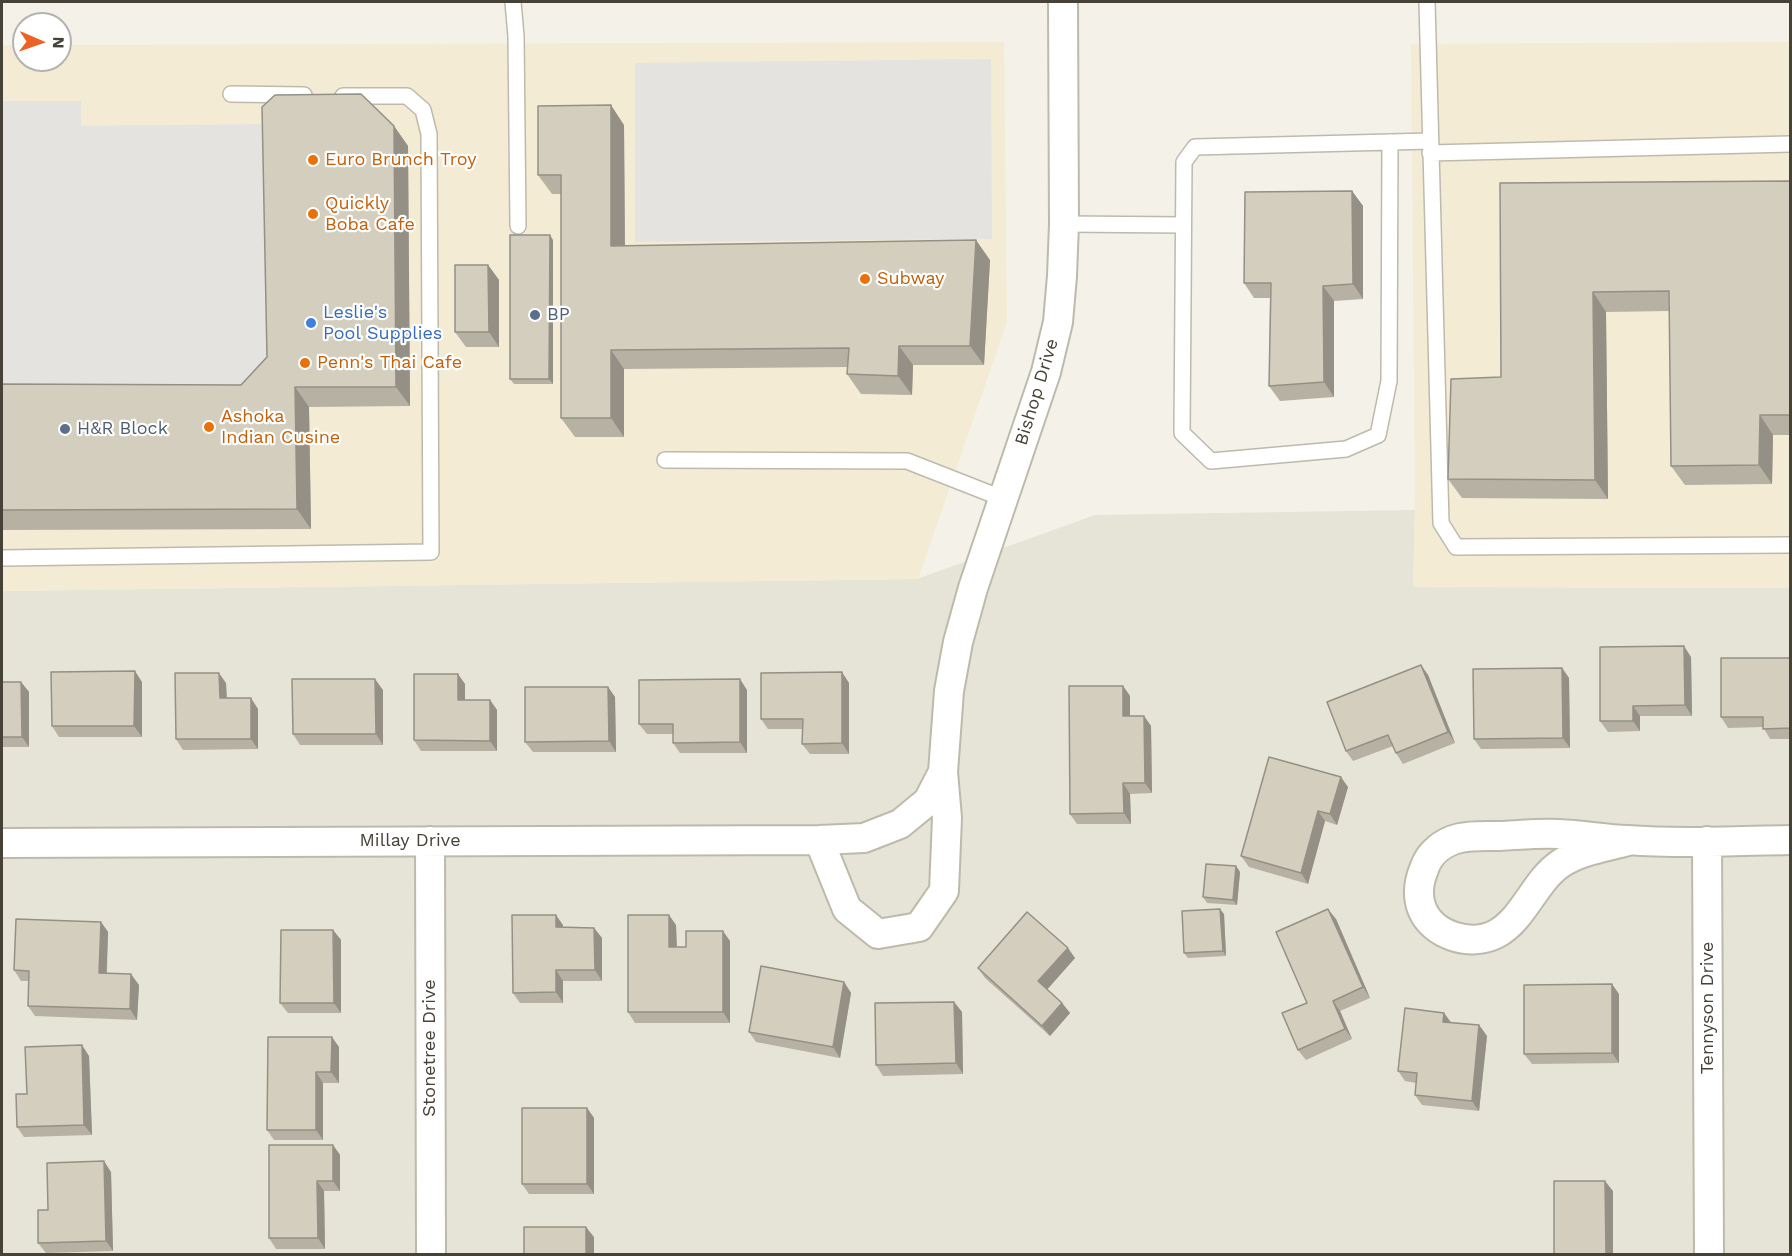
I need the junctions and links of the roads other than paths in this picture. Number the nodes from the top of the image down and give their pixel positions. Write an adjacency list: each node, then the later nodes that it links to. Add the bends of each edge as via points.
1 (513, 2): 10 (lane)
2 (1063, 2): 8 (street, Bishop Drive)
3 (1427, 2): 7 (lane)
4 (231, 94): 14 (lane, via 407,96 423,111 429,134 431,552)
5 (1390, 142): 7 (lane); 9 (lane, via 1195,147 1184,162); 9 (lane, via 1389,381 1378,435 1346,449 1211,461 1182,433)
6 (1791, 144): 7 (lane)
7 (1430, 147): 13 (lane, via 1441,523 1455,547)
8 (1064, 224): 9 (lane); 12 (street, Bishop Drive, via 1058,322 1046,372)
9 (1183, 225)
10 (518, 226)
11 (665, 459): 12 (lane, via 907,461)
12 (1004, 499): 15 (street, Bishop Drive, via 958,642 949,691)
13 (1791, 545)
14 (2, 558)
15 (943, 772): 16 (street, Bishop Drive, via 928,801); 17 (street, Bishop Drive, via 947,818 944,891 919,927 878,934 847,909)
16 (900, 824): 17 (street, Millay Drive, via 864,838)
17 (819, 840): 19 (street, Millay Drive)
18 (1791, 840): 21 (street)
19 (430, 841): 22 (street, Millay Drive); 23 (street, Stonetree Drive)
20 (1628, 841): 20 (street, via 1561,864 1545,876 1510,921 1487,938 1462,939 1448,933 1429,920 1421,908 1420,879 1425,864 1446,843 1462,837 1559,834); 21 (street)
21 (1707, 841): 24 (street, Tennyson Drive)
22 (2, 843)
23 (431, 1254)
24 (1709, 1254)

